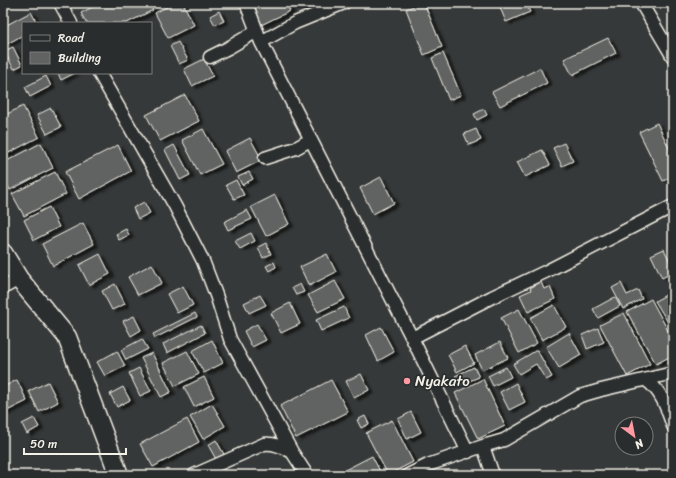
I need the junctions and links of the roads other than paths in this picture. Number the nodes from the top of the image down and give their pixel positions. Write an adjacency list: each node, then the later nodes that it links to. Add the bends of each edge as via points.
1 (60, 3): 5 (street)
2 (246, 3): 6 (street)
3 (344, 3): 6 (street)
4 (641, 3): 7 (street)
5 (70, 22)
6 (259, 36): 8 (street); 10 (street)
7 (673, 56)
8 (210, 57)
9 (100, 74): 21 (street, via 203,261 230,339)
10 (310, 140): 11 (street, via 296,148); 16 (street)
11 (265, 158)
12 (673, 206): 16 (street)
13 (3, 253): 14 (street)
14 (19, 279): 15 (street); 23 (street, via 67,337)
15 (3, 288)
16 (412, 338): 22 (street)
17 (673, 373): 18 (street)
18 (646, 380): 19 (street, via 657,389); 20 (street, via 580,396 504,440)
19 (673, 426)
20 (483, 446): 22 (street); 27 (street)
21 (292, 452): 24 (street, via 279,445 264,444); 25 (street)
22 (468, 452): 26 (street, via 428,465)
23 (119, 475)
24 (194, 475)
25 (307, 475)
26 (408, 475)
27 (493, 475)

